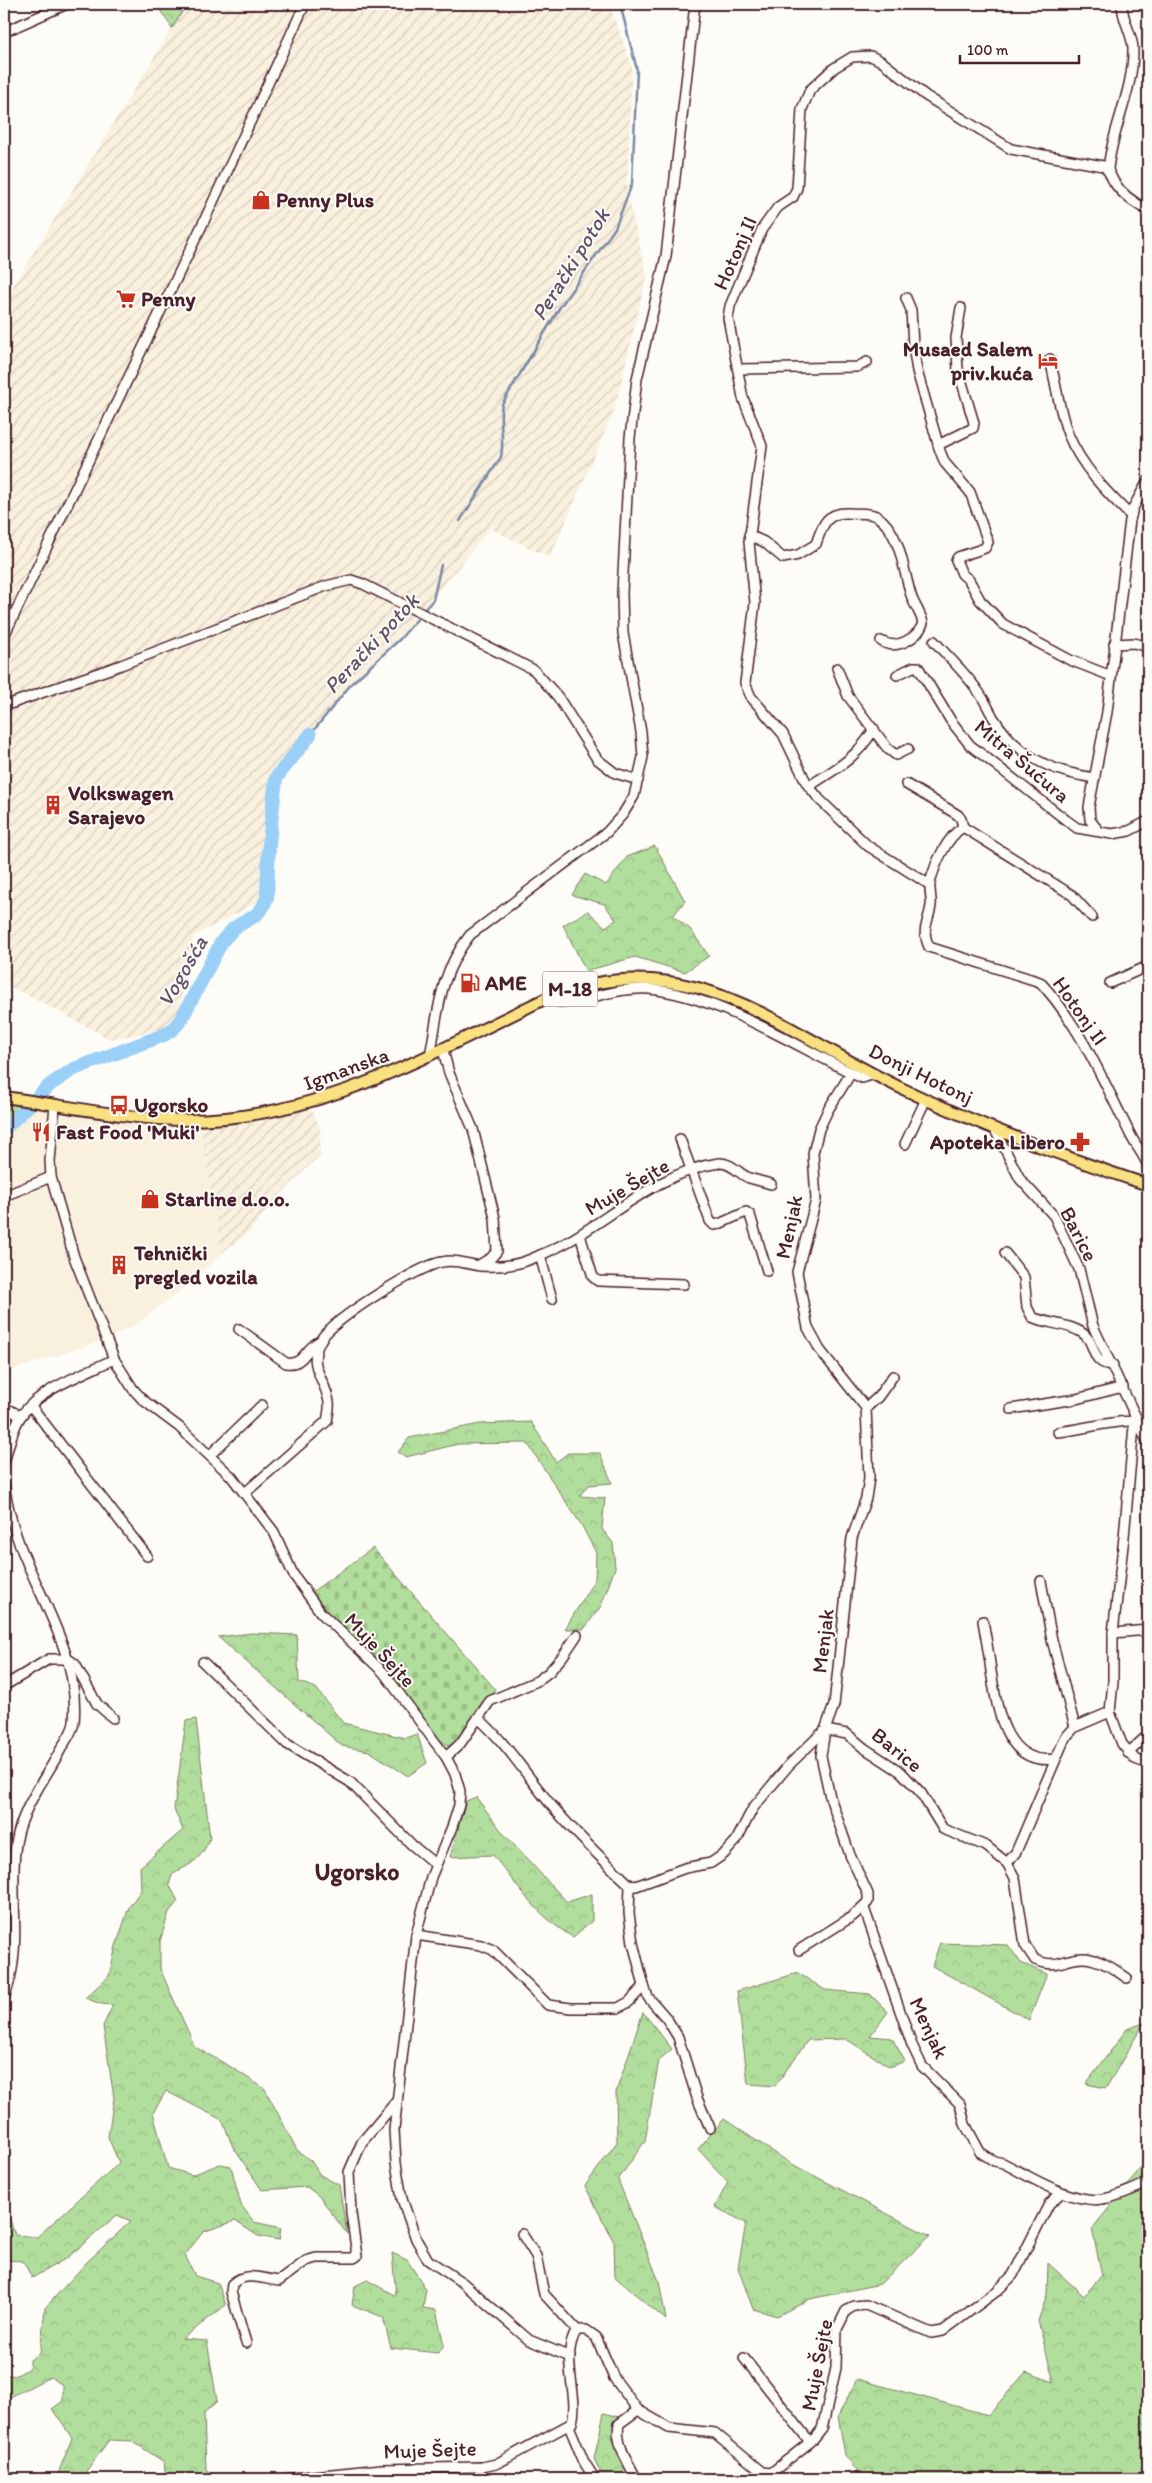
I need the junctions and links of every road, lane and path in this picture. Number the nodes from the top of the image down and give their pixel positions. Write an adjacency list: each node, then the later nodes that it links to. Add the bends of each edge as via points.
1 (67, 4): 5 (street)
2 (305, 4): 17 (street)
3 (695, 4): 29 (street, via 666,256 636,379 630,438 622,592 623,634 641,732 643,757)
4 (1122, 4): 6 (street, via 1133,47 1129,89 1113,138)
5 (4, 32)
6 (1108, 169): 7 (street, via 1121,191); 12 (street, Hotonj II, via 1011,149 926,96 881,61 862,55 845,60 821,78 805,100 797,188 762,229 730,306 730,332)
7 (1148, 210)
8 (906, 298): 13 (street, via 911,310 917,371)
9 (961, 308): 13 (street, via 956,338 958,369 974,423 967,432)
10 (1050, 359): 15 (street, via 1065,424 1075,448 1109,495)
11 (867, 362): 12 (street, via 857,367)
12 (738, 368): 16 (street, Hotonj II, via 743,398 762,446)
13 (938, 445): 24 (street, via 945,463 970,492 986,534 988,542 985,548 956,560 980,600 995,618 1024,636 1070,660)
14 (1148, 481): 15 (street, Mitra Šućura)
15 (1131, 516): 20 (street, Mitra Šućura)
16 (750, 535): 18 (street, via 783,558 790,558 816,544 820,527 829,518 845,513 873,514 879,518 894,536 911,595 923,622 907,640 891,645); 31 (street, Hotonj II, via 755,603 745,682 751,697 783,734)
17 (4, 636)
18 (881, 641)
19 (934, 641): 28 (street, Mitra Šućura, via 982,695 1010,739 1050,768)
20 (1114, 644): 21 (street, via 1134,643); 24 (street, Mitra Šućura)
21 (1148, 647)
22 (837, 668): 26 (street, via 848,696)
23 (897, 675): 34 (street, Mitra Šućura, via 913,666 918,667 970,745 1077,828)
24 (1111, 676): 28 (street, Mitra Šućura)
25 (4, 706): 29 (street, via 337,582 351,580 534,670 558,697 597,759 615,773)
26 (874, 729): 27 (street, via 896,755); 31 (street, via 850,760)
27 (908, 750)
28 (1095, 778): 34 (street, Mitra Šućura, via 1088,813)
29 (638, 780): 42 (street, via 634,796 607,832 477,929 455,954 446,976)
30 (906, 784): 33 (street, via 958,815)
31 (809, 786): 35 (street, Hotonj II, via 834,815 868,846)
32 (1148, 822): 34 (street, Mitra Šućura, via 1129,831 1112,834)
33 (963, 827): 35 (street, Hotonj II, via 950,838); 36 (street, via 1072,895)
34 (1098, 830)
35 (930, 885): 51 (street, Hotonj II, via 932,895 923,934 929,947 1040,982 1053,996 1099,1070)
36 (1092, 917)
37 (1148, 966): 39 (street)
38 (684, 983): 40 (main road, Igmanska / M-18, via 621,978 578,986); 44 (main road, Donji Hotonj / M-18, via 765,1015)
39 (1110, 983)
40 (553, 995): 41 (main road, Igmanska / M-18); 43 (street, via 559,1002 620,990 648,989 686,996 762,1028)
41 (443, 1050): 42 (main road, Igmanska / M-18); 60 (street, via 449,1073 473,1129 495,1218 497,1251)
42 (430, 1056): 47 (main road, Igmanska / M-18, via 343,1092 260,1113 184,1120)
43 (850, 1073): 44 (street, via 862,1078); 73 (street, Menjak, via 828,1110 813,1153 816,1200 797,1272 808,1328 820,1350)
44 (875, 1074): 46 (main road, Donji Hotonj / M-18)
45 (4, 1097): 47 (main road, Igmanska / M-18)
46 (926, 1098): 48 (main road, Donji Hotonj / M-18); 50 (street)
47 (55, 1105): 53 (street, Muje Šejte, via 50,1161)
48 (994, 1128): 55 (main road, Donji Hotonj / M-18, via 1080,1163); 67 (street, Barice, via 1020,1179 1054,1216 1079,1269 1093,1326)
49 (680, 1139): 52 (street, Muje Šejte)
50 (905, 1144)
51 (1148, 1166)
52 (692, 1171): 54 (street, Muje Šejte, via 721,1163); 57 (street, Muje Šejte, via 638,1196); 61 (street, Muje Šejte, via 714,1225 746,1212 750,1215)
53 (52, 1177): 56 (street); 66 (street, Muje Šejte, via 74,1256)
54 (771, 1184)
55 (1148, 1185)
56 (4, 1196)
57 (580, 1234): 59 (street, Muje Šejte); 62 (street, Muje Šejte, via 593,1277 598,1280)
58 (1004, 1253): 67 (street, via 1024,1277 1026,1307 1032,1317 1081,1332 1089,1340 1099,1362)
59 (540, 1255): 60 (street, Muje Šejte, via 514,1264); 63 (street)
60 (479, 1266): 65 (street, Muje Šejte, via 456,1261 428,1266 346,1316)
61 (767, 1271)
62 (684, 1284)
63 (552, 1299)
64 (239, 1329): 65 (street, Muje Šejte, via 286,1363 300,1361 312,1345)
65 (320, 1341): 82 (street, via 314,1362 329,1403 327,1421)
66 (114, 1359): 71 (street, via 55,1388); 79 (street, Muje Šejte, via 143,1400)
67 (1113, 1365): 69 (street, Barice)
68 (893, 1376): 73 (street)
69 (1123, 1387): 74 (street, via 1076,1399); 76 (street, Barice)
70 (262, 1405): 79 (street)
71 (31, 1406): 75 (street); 83 (street)
72 (4, 1407): 75 (street)
73 (866, 1408): 96 (street, Menjak, via 870,1465 866,1498 852,1538 834,1705)
74 (1011, 1409)
75 (21, 1416): 80 (street)
76 (1135, 1418): 77 (street); 78 (street, Barice); 87 (street, Barice)
77 (1058, 1432)
78 (1148, 1444)
79 (210, 1454): 82 (street, Muje Šejte)
80 (4, 1463)
81 (4, 1484): 89 (street, via 19,1544 58,1629)
82 (245, 1493): 99 (street, Muje Šejte, via 274,1532 293,1574 321,1614 384,1673)
83 (146, 1556)
84 (1041, 1581): 95 (street, via 1055,1654)
85 (982, 1621): 100 (street, via 1003,1727 1010,1740 1030,1756 1041,1761)
86 (1148, 1630): 87 (street)
87 (1113, 1633): 92 (street, Barice)
88 (577, 1635): 94 (street, via 548,1672 490,1701)
89 (68, 1659): 91 (street, via 49,1659); 93 (street, via 75,1664 97,1704); 110 (street, via 74,1724 25,1810 18,1835 14,1950)
90 (202, 1662): 103 (street, via 287,1744 350,1782)
91 (4, 1686)
92 (1110, 1712): 95 (street); 98 (street, Barice)
93 (113, 1718)
94 (478, 1718): 99 (street, via 460,1744); 104 (street, via 570,1825)
95 (1075, 1727): 100 (street, via 1065,1738)
96 (825, 1730): 102 (street, Barice, via 847,1734 901,1772 921,1793 944,1829 986,1846); 104 (street, Menjak, via 788,1766 753,1808 736,1841 724,1854 711,1863 685,1868 644,1884); 105 (street, Menjak, via 821,1756 830,1797 850,1855 868,1894)
97 (1148, 1735): 98 (street)
98 (1128, 1753): 101 (street)
99 (446, 1757): 103 (street, Muje Šejte, via 456,1774 459,1805)
100 (1055, 1760): 102 (street, via 1016,1852)
101 (1148, 1764)
102 (1007, 1863): 108 (street, Barice, via 1015,1878 1025,1945 1035,1960 1054,1965 1084,1958 1107,1964)
103 (436, 1865): 106 (street, Muje Šejte)
104 (630, 1885): 109 (street, via 633,1943)
105 (864, 1908): 107 (street); 114 (street, Menjak, via 912,2045 922,2066 960,2104 965,2124 980,2152)
106 (416, 1934): 109 (street, via 493,1950 548,2005 618,2008 629,2002); 111 (street, Muje Šejte)
107 (799, 1950)
108 (1128, 1978)
109 (644, 1986): 112 (street, via 648,1997 678,2036)
110 (5, 1993)
111 (397, 2102): 117 (street, via 362,2142 349,2172 357,2256 306,2261 279,2281 248,2275 239,2278 232,2284 232,2292); 118 (street, Muje Šejte, via 394,2130 402,2199 416,2239 428,2260 463,2283 529,2340)
112 (710, 2128)
113 (1148, 2184): 114 (street, Menjak, via 1106,2199)
114 (1061, 2193): 122 (street, Muje Šejte, via 1049,2204 1013,2275 997,2291 942,2331 931,2333 866,2305 846,2311 837,2329 836,2368 822,2429)
115 (522, 2234): 116 (street, Muje Šejte, via 536,2256 544,2294)
116 (577, 2330): 118 (street, via 572,2336); 120 (street, Muje Šejte, via 586,2330 596,2337 614,2378)
117 (246, 2342)
118 (570, 2357): 121 (street, via 575,2413)
119 (744, 2358): 122 (street, Muje Šejte)
120 (638, 2410): 122 (street, Muje Šejte, via 669,2428 715,2433 766,2473 771,2473); 125 (street, via 619,2424 617,2432)
121 (569, 2426): 123 (street, Muje Šejte, via 496,2464 482,2467 381,2469); 124 (street)
122 (810, 2442)
123 (283, 2479)
124 (595, 2479)
125 (637, 2479)

